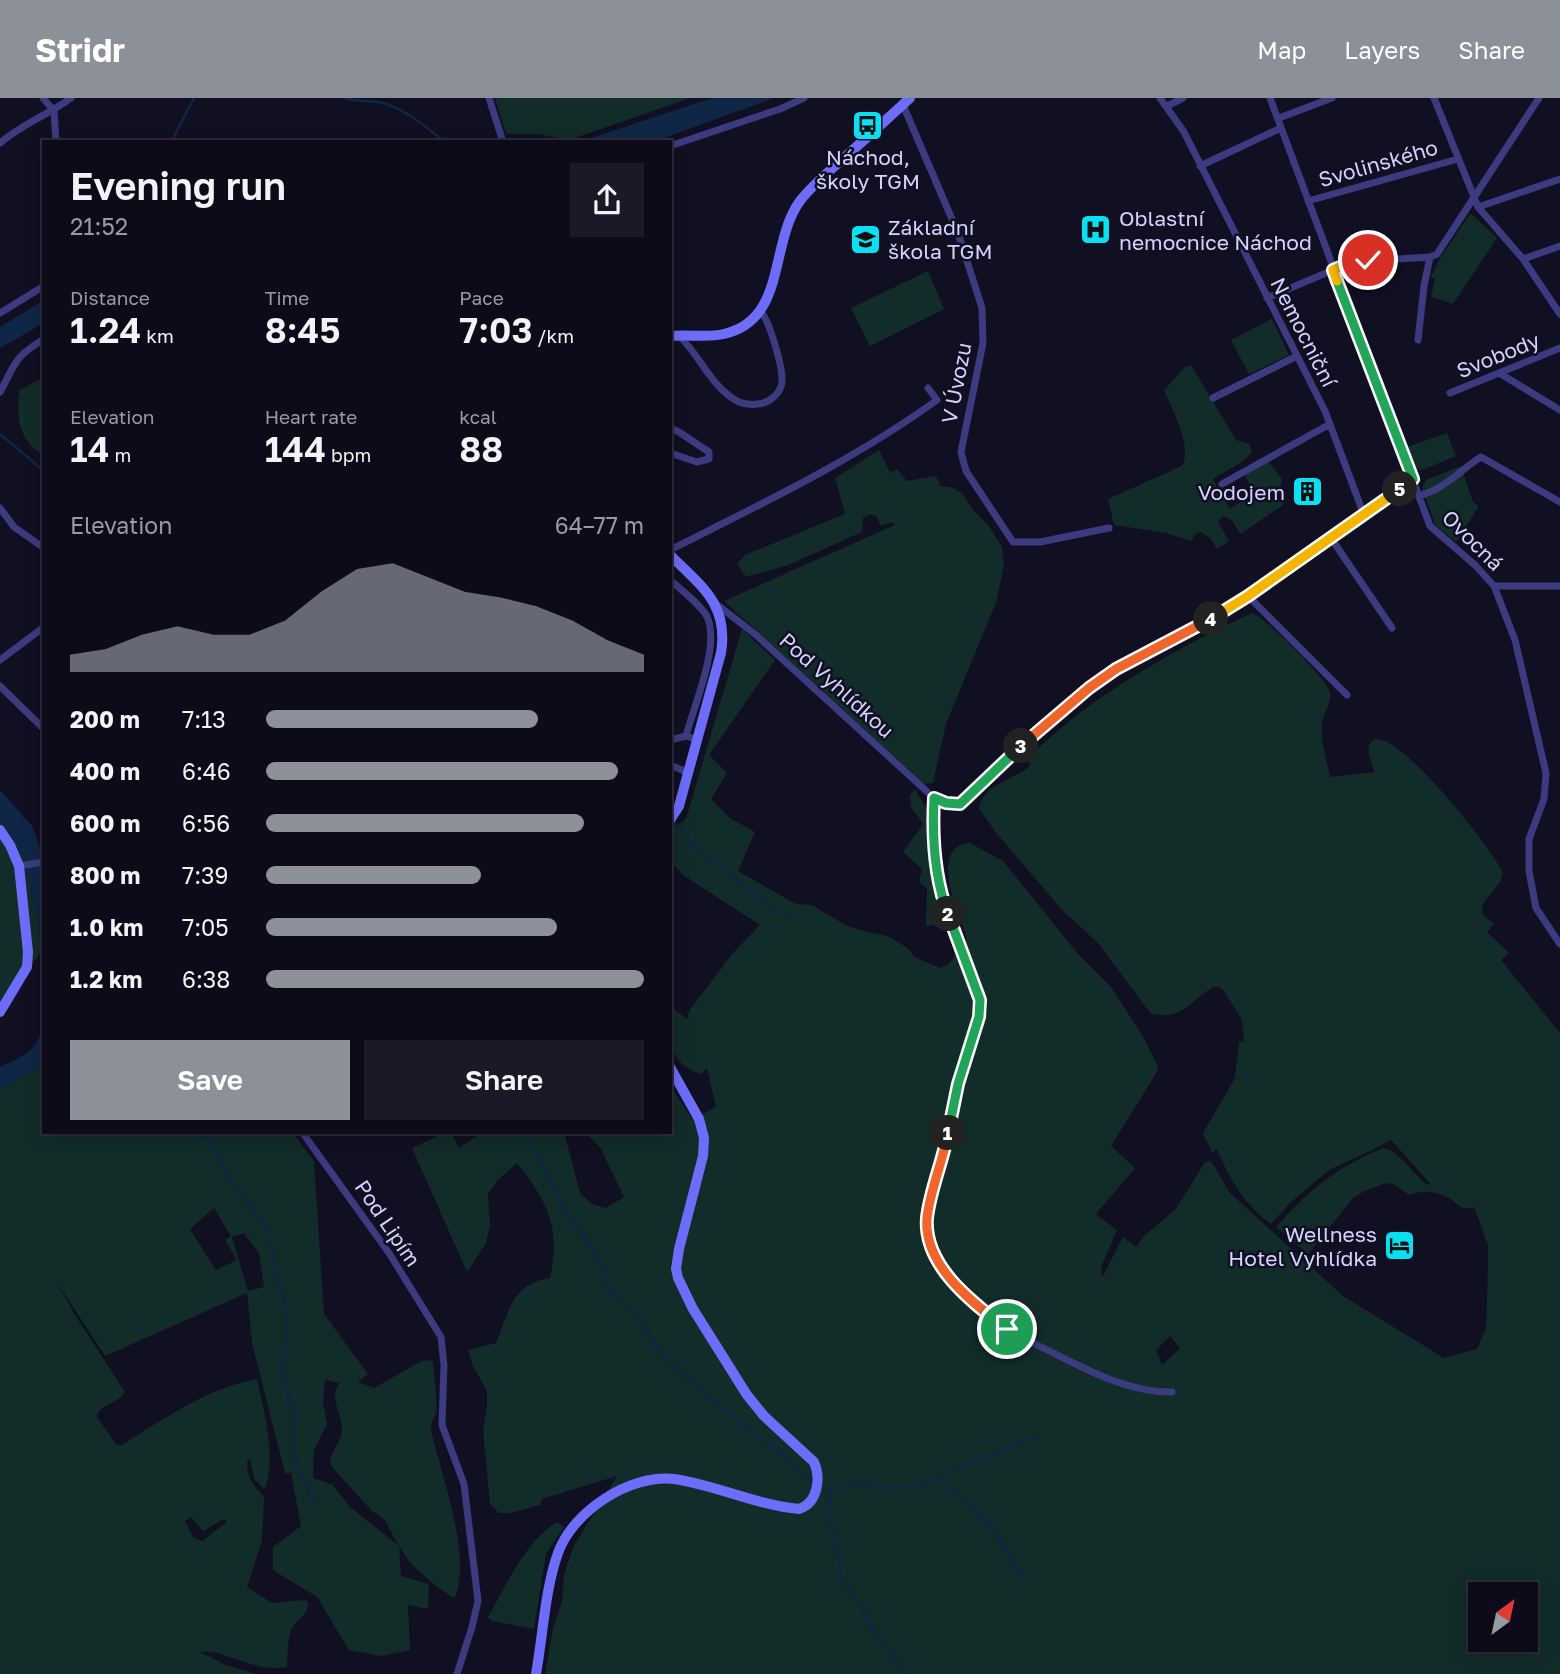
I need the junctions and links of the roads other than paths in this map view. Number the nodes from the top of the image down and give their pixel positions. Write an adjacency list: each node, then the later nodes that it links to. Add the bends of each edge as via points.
1 (43, 98): 13 (street)
2 (71, 98): 13 (street)
3 (489, 98): 17 (street)
4 (804, 98): 19 (street)
5 (1160, 98): 12 (street, Nemocniční)
6 (1183, 98): 12 (street)
7 (1270, 98): 14 (street, Ovocná)
8 (1332, 98): 14 (street)
9 (1434, 98): 20 (street)
10 (1539, 98): 23 (street)
11 (906, 101): 32 (street, via 800,201); 55 (street, V Úvozu, via 982,308 983,343 961,452 966,471 1013,542 1040,542)
12 (1167, 106): 21 (street, Nemocniční)
13 (54, 111): 16 (street); 18 (street, via 15,130)
14 (1279, 118): 15 (street, Ovocná)
15 (1281, 128): 21 (street); 24 (street, Ovocná)
16 (56, 140)
17 (502, 140)
18 (0, 143)
19 (672, 145)
20 (1458, 159): 23 (street); 24 (street, Svolinského)
21 (1200, 166): 31 (street, Nemocniční)
22 (1560, 179): 25 (street)
23 (1474, 198): 25 (street); 27 (street, via 1443,248)
24 (1308, 201): 29 (street, Ovocná)
25 (1478, 207): 28 (street)
26 (1560, 246): 28 (street)
27 (1430, 257): 29 (street, via 1352,262); 37 (street)
28 (1523, 259): 34 (street)
29 (1333, 270): 31 (street); 49 (street, Ovocná)
30 (42, 287): 33 (street)
31 (1267, 298): 39 (street, Nemocniční)
32 (761, 312): 35 (street, via 746,326 726,334); 35 (street, via 783,382 776,397 765,403 737,402 714,381 692,348)
33 (0, 313)
34 (1560, 314)
35 (675, 336)
36 (42, 340): 42 (street, via 23,352)
37 (1418, 340)
38 (1560, 348): 40 (street, Svobody)
39 (1297, 356): 44 (street); 46 (street, Nemocniční)
40 (1499, 373): 43 (street, Svobody); 45 (street)
41 (928, 388): 58 (street, via 937,400 899,427)
42 (0, 392)
43 (1450, 393)
44 (1213, 398)
45 (1560, 410)
46 (1330, 424): 50 (street); 54 (street, Nemocniční)
47 (672, 429): 48 (street, via 709,452 709,459 697,462)
48 (672, 454)
49 (1413, 479): 51 (street, Ovocná); 54 (street)
50 (1222, 484)
51 (1419, 496): 52 (street, via 1450,482 1482,457); 61 (street, Ovocná, via 1430,526)
52 (1560, 502)
53 (0, 508): 57 (street, via 14,527)
54 (1364, 514): 56 (street)
55 (1109, 528)
56 (1331, 538): 63 (street); 66 (street)
57 (42, 547)
58 (672, 552)
59 (672, 555): 64 (street)
60 (672, 582): 71 (street, via 708,617 711,632 711,650)
61 (1494, 586): 62 (street, Ovocná); 81 (street, via 1515,640 1546,773 1544,799 1529,839 1529,871 1536,908)
62 (1560, 586)
63 (1248, 596): 69 (street); 76 (street, via 1089,688 960,804)
64 (714, 602): 73 (street, via 723,624 722,649); 76 (street, Pod Vyhlídkou)
65 (42, 628): 67 (street)
66 (1392, 628)
67 (0, 660)
68 (0, 685): 70 (street)
69 (1347, 695)
70 (42, 727)
71 (685, 736): 72 (street); 73 (street)
72 (672, 739)
73 (698, 740): 75 (street)
74 (672, 766): 75 (street)
75 (689, 773): 77 (street)
76 (934, 798): 85 (street, via 941,897 980,1000 927,1219 933,1252 954,1284 1007,1329 1134,1388)
77 (672, 817)
78 (0, 830): 80 (street)
79 (42, 862): 80 (street)
80 (21, 866): 82 (street, via 27,967)
81 (1560, 944)
82 (0, 1012)
83 (672, 1071): 87 (street, via 703,1130 704,1150 681,1239 678,1278 747,1395 814,1462 816,1492 809,1504 799,1509 665,1479 630,1485 597,1503 559,1552)
84 (303, 1134): 86 (street, Pod Lipím, via 389,1253 441,1336 442,1425 464,1484 478,1601)
85 (1171, 1392)
86 (457, 1674)
87 (536, 1674)

